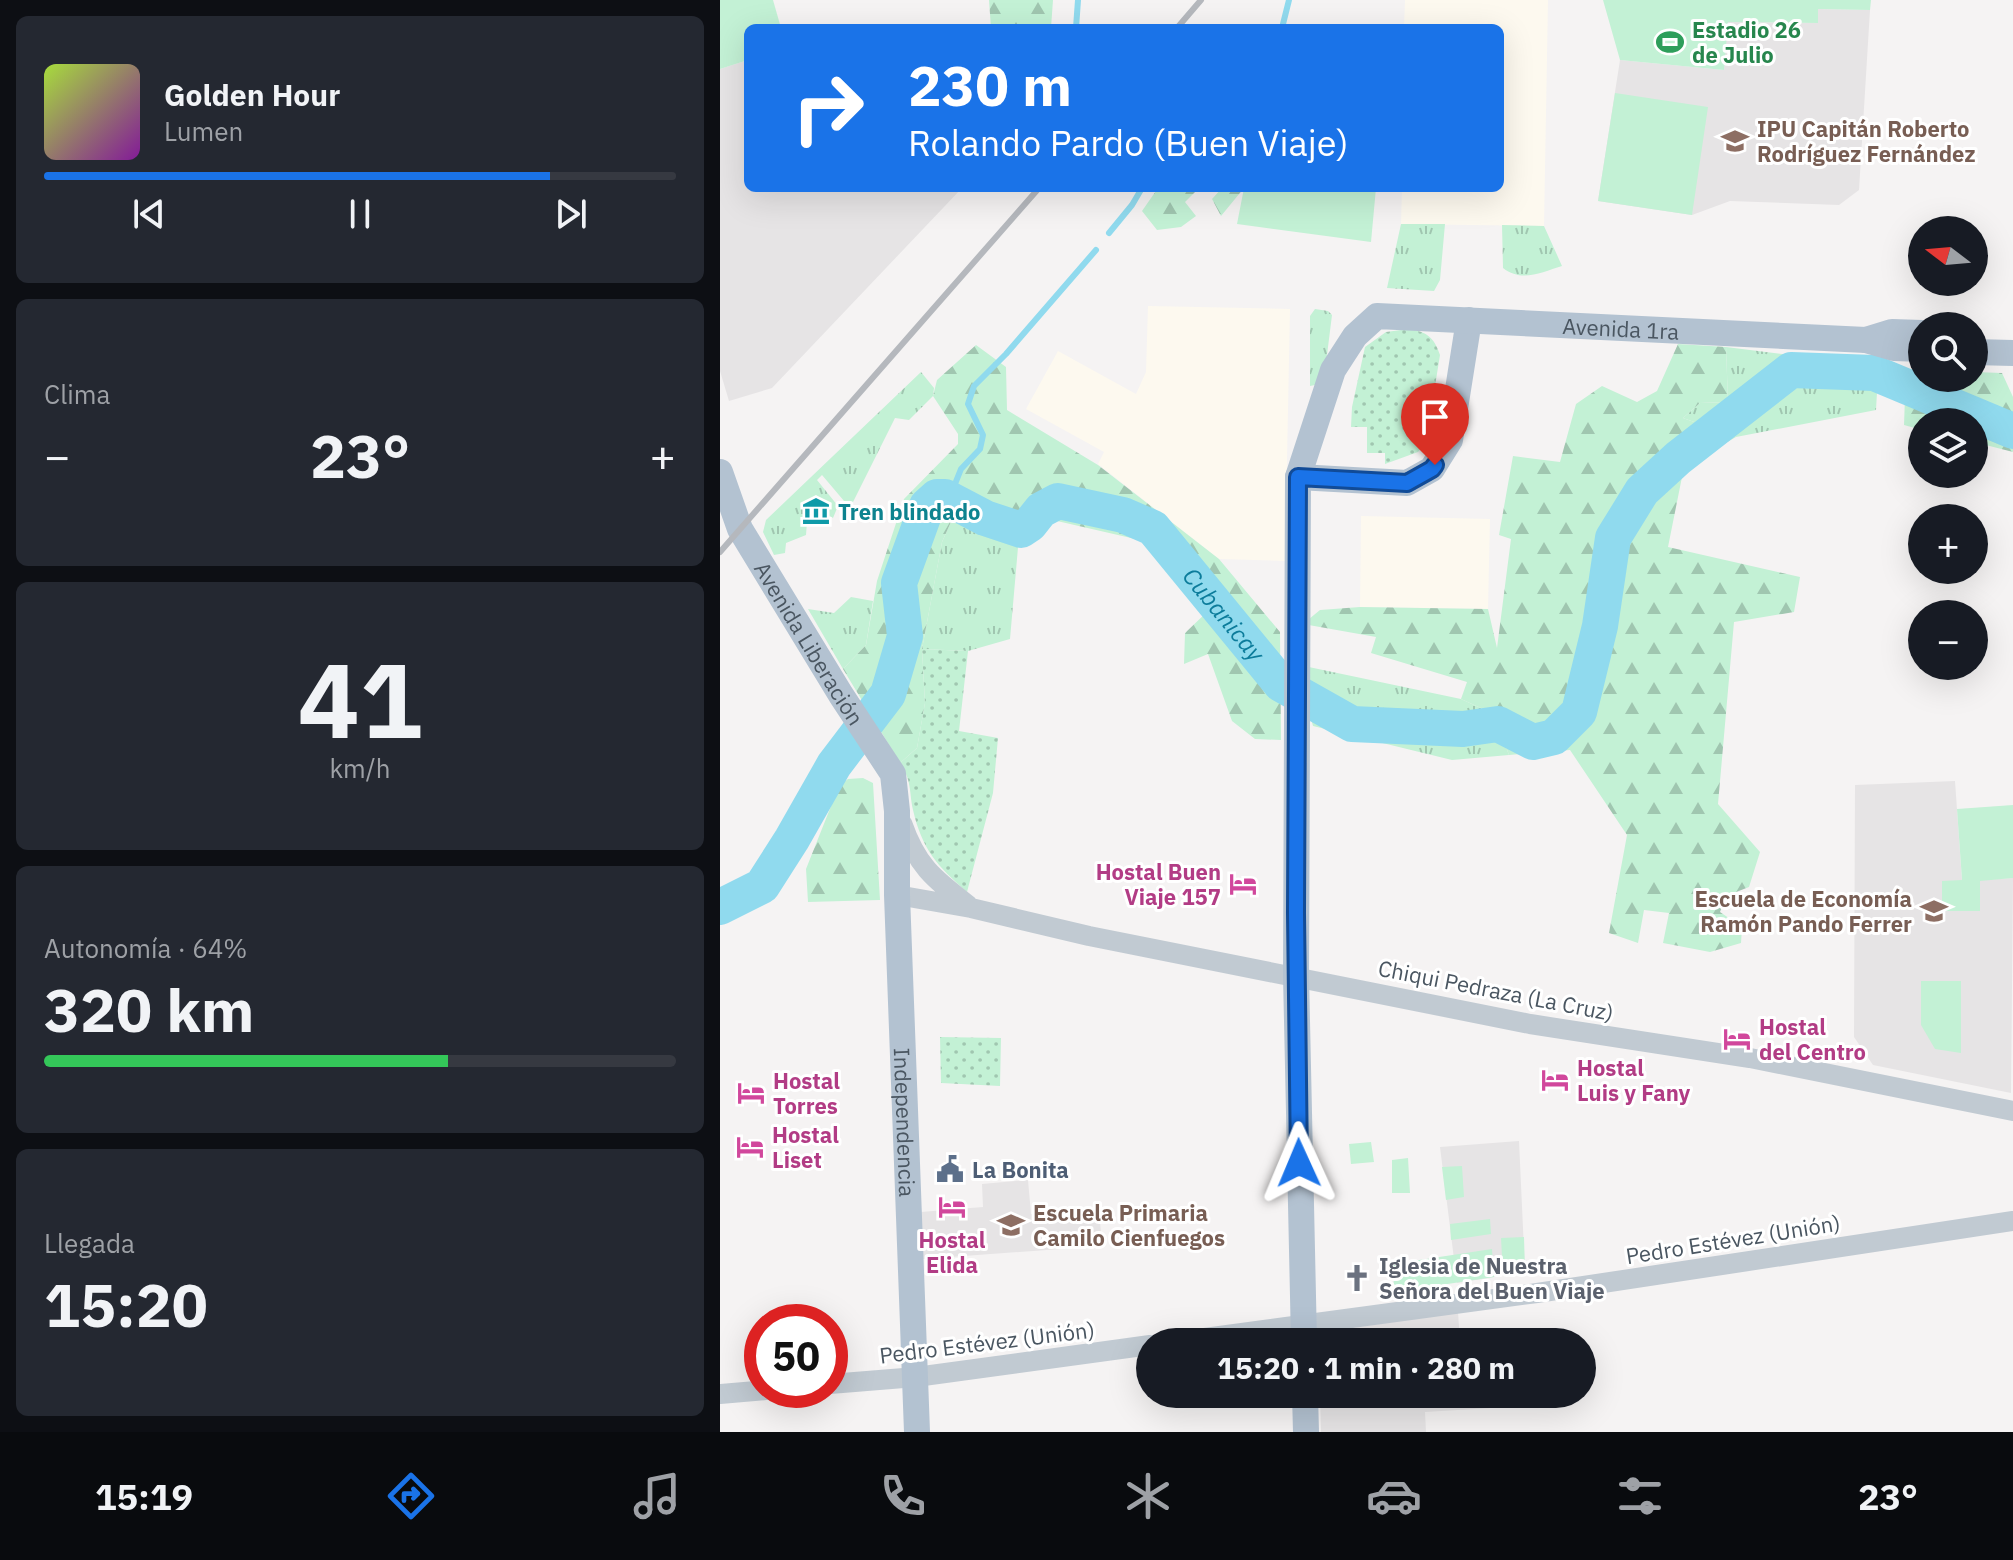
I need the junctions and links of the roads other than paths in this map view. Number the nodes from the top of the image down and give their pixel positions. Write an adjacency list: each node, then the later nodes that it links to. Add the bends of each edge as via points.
1 (1469, 320): 5 (main road, Avenida 1ra); 10 (main road, Avenida 1ra, via 1377,316 1355,336 1333,370); 10 (main road, via 1450,440 1432,469 1407,483)
2 (1908, 333): 5 (main road, Avenida 1ra)
3 (1988, 336): 4 (main road)
4 (2013, 337)
5 (1866, 340): 6 (main road, Avenida 1ra)
6 (1908, 348)
7 (1988, 352): 8 (main road)
8 (2013, 353)
9 (720, 472): 11 (main road, Avenida Liberación, via 740,529 893,774)
10 (1298, 477): 14 (main road)
11 (897, 811): 12 (main road, Independencia); 13 (street, Chiqui Pedraza (La Cruz), via 924,869)
12 (897, 895): 13 (street, Chiqui Pedraza (La Cruz)); 20 (main road, Independencia)
13 (971, 908): 14 (street, Chiqui Pedraza (La Cruz))
14 (1296, 975): 15 (street, Chiqui Pedraza (La Cruz), via 1530,1024 1750,1058); 17 (main road)
15 (2013, 1111)
16 (2013, 1221): 18 (street, Pedro Estévez (Unión))
17 (1304, 1328)
18 (1333, 1328)
19 (1136, 1347): 20 (street, Pedro Estévez (Unión))
20 (916, 1377): 21 (street, Pedro Estévez (Unión)); 25 (main road, Independencia)
21 (848, 1383)
22 (744, 1392): 23 (street)
23 (720, 1394)
24 (1305, 1408): 26 (main road)
25 (917, 1432)
26 (1306, 1432)

